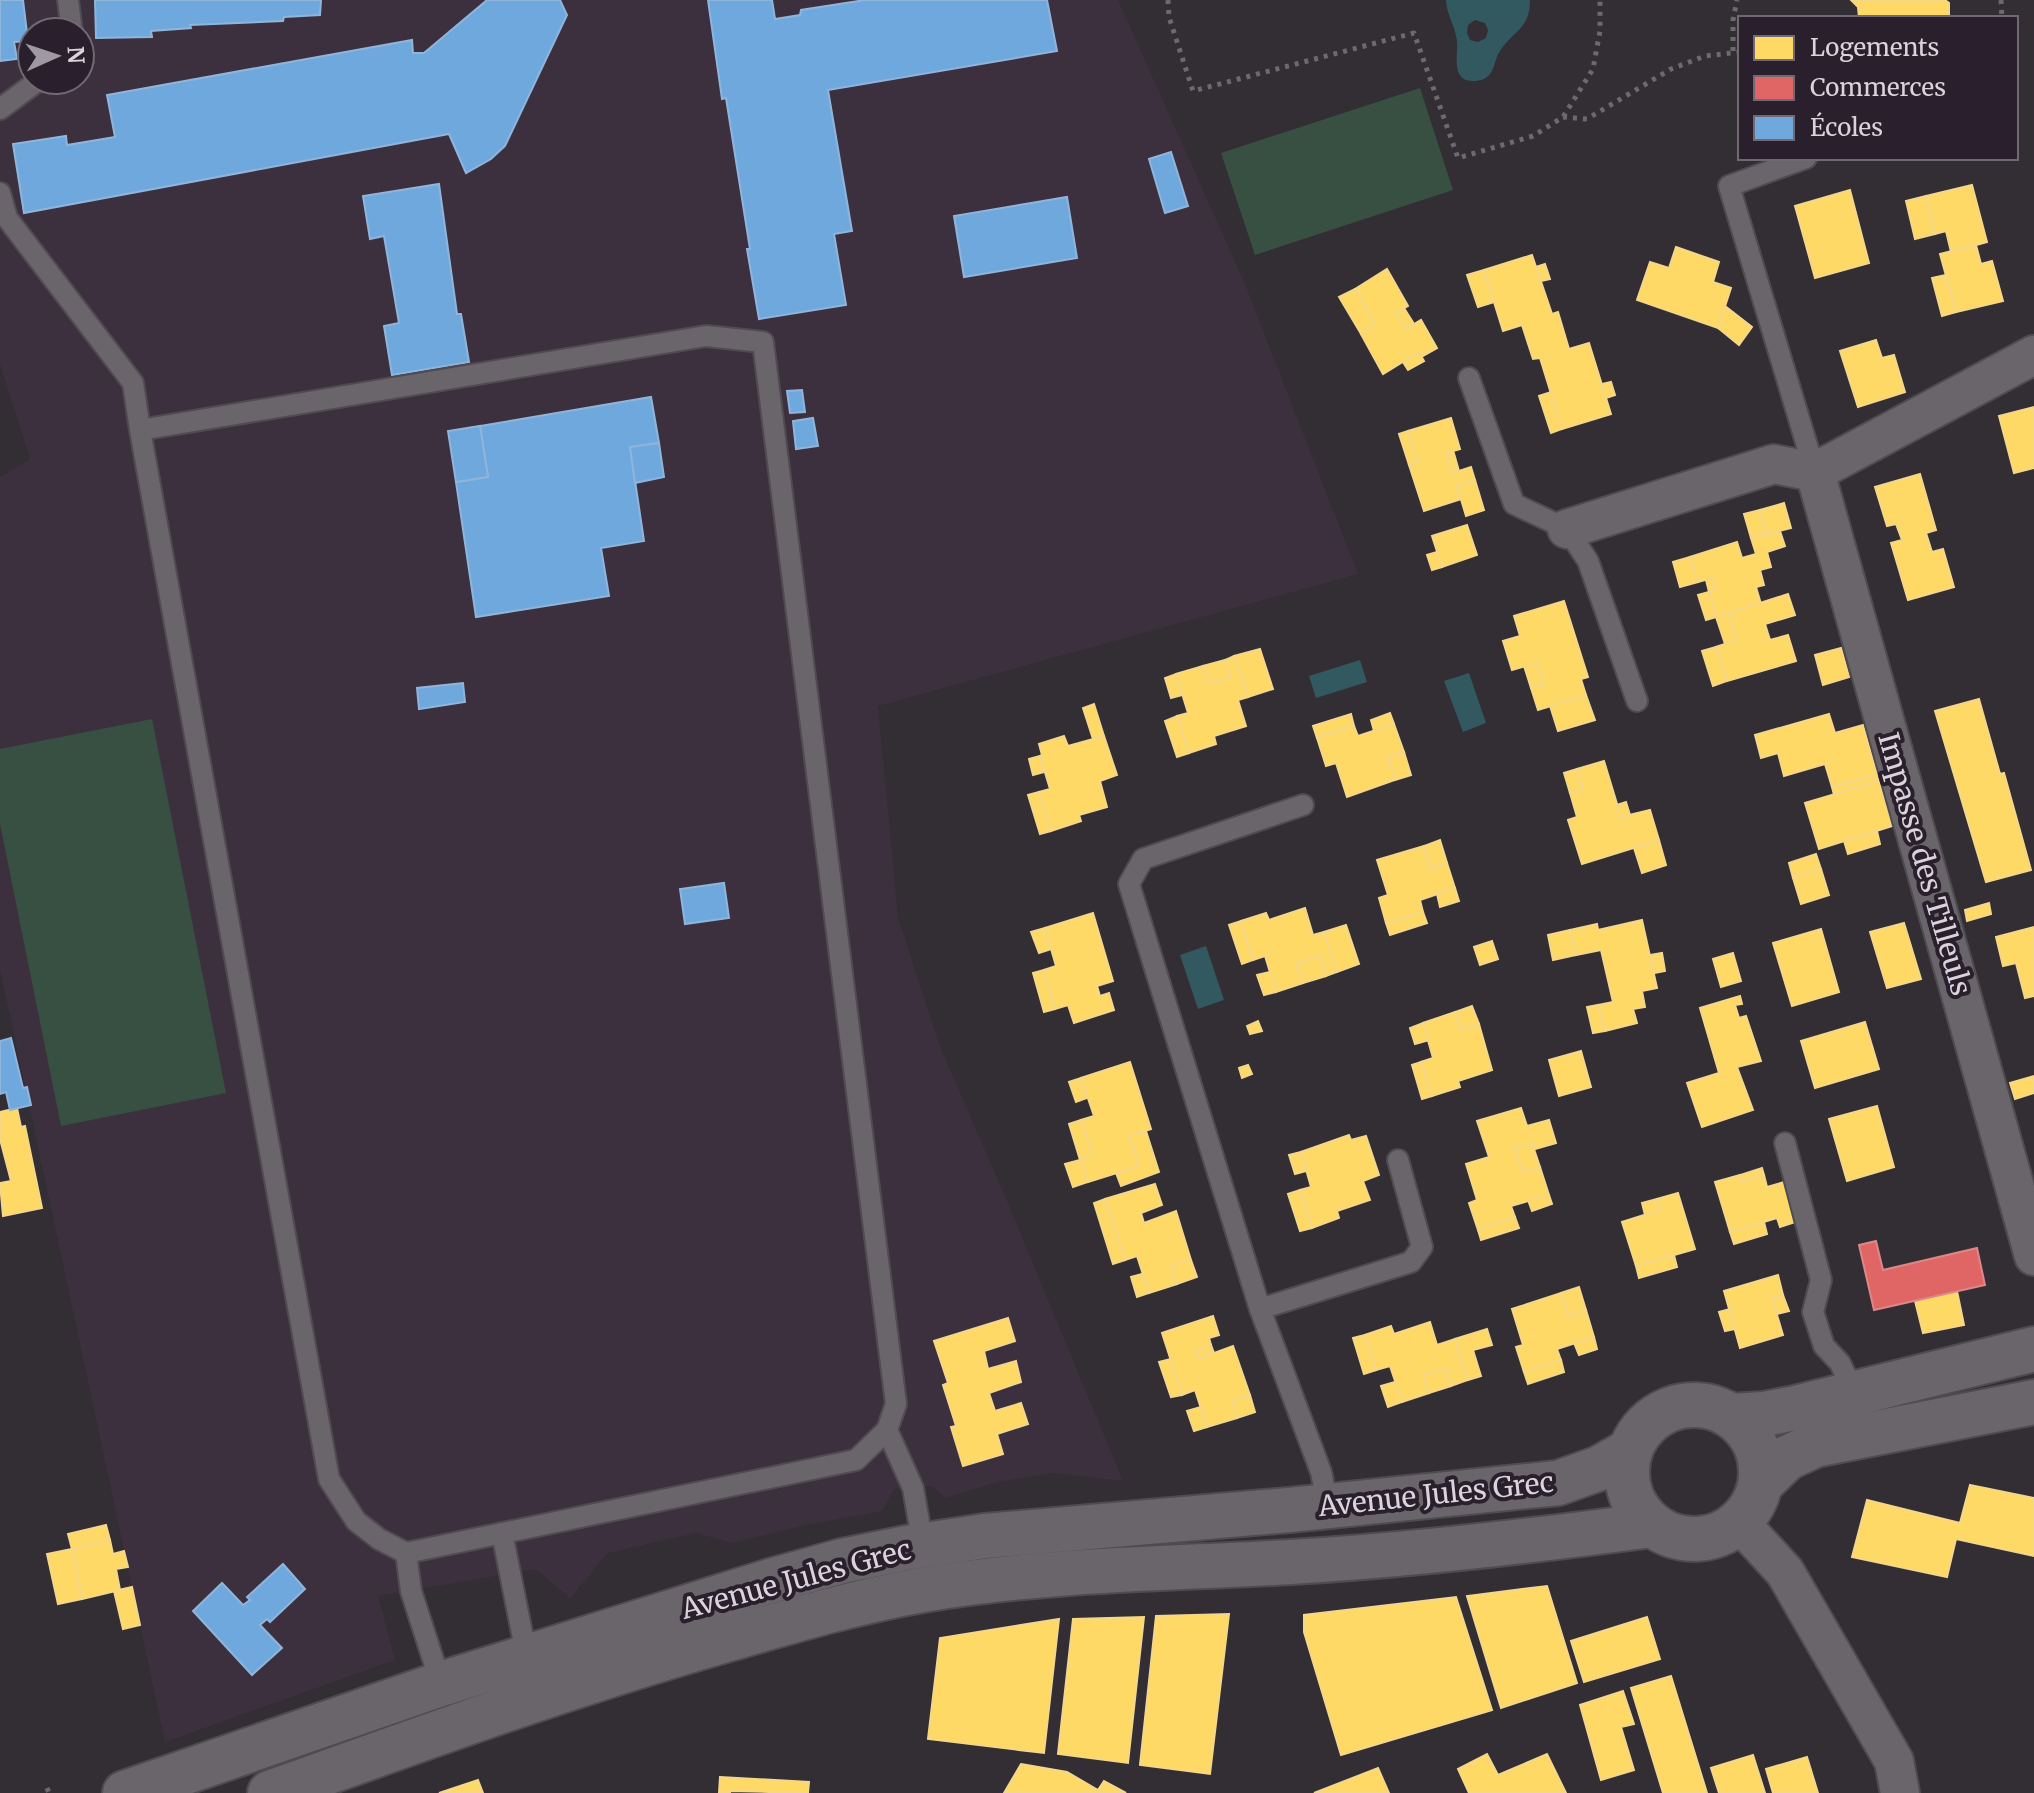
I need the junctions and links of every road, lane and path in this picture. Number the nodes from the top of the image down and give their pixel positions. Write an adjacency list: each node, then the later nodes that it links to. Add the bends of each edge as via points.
1 (1168, 0): 7 (path, via 1193,91 1414,33 1458,158 1533,136)
2 (1600, 0): 7 (path, via 1593,69)
3 (1737, 0): 4 (path)
4 (1737, 52): 7 (path, via 1705,56 1671,69 1587,119)
5 (17, 96): 6 (lane)
6 (0, 109)
7 (1563, 117)
8 (1800, 160): 13 (lane, via 1729,186)
9 (0, 193): 12 (lane, via 7,218 133,383)
10 (2034, 355): 13 (street)
11 (1469, 378): 14 (lane, via 1514,504)
12 (140, 430): 25 (lane, via 706,336 763,342 896,1404); 33 (lane, via 329,1479 356,1521)
13 (1815, 472): 14 (street, via 1774,464); 19 (street, Impasse des Tilleuls)
14 (1567, 529): 15 (lane, via 1588,561)
15 (1637, 701)
16 (1303, 805): 20 (lane, via 1143,859 1129,884)
17 (1785, 1143): 22 (lane, via 1821,1280 1813,1312 1824,1346 1840,1363)
18 (1398, 1160): 20 (lane, via 1422,1247 1411,1262)
19 (2034, 1256)
20 (1260, 1309): 28 (lane, via 1321,1472)
21 (2034, 1349): 22 (street)
22 (1854, 1393): 24 (street, via 1764,1414)
23 (2034, 1402): 27 (street, via 1815,1445 1787,1458)
24 (1731, 1416): 26 (street, via 1708,1406 1683,1405 1660,1413 1641,1429); 27 (street, via 1749,1434 1760,1457)
25 (887, 1430): 31 (lane, via 856,1460); 32 (lane, via 913,1488)
26 (1630, 1451): 28 (street, Avenue Jules Grec, via 1558,1483); 30 (street, via 1626,1478 1634,1505)
27 (1761, 1483): 29 (street)
28 (1328, 1506): 32 (street, Avenue Jules Grec)
29 (1739, 1522): 30 (street, via 1719,1535 1696,1540); 38 (street, via 1785,1572 1894,1761)
30 (1652, 1525): 37 (street, Avenue Jules Grec, via 1291,1562 1065,1572 919,1591 652,1661)
31 (502, 1533): 33 (lane); 34 (lane)
32 (923, 1545): 34 (street, Avenue Jules Grec, via 774,1580)
33 (406, 1553): 35 (lane, via 411,1591)
34 (527, 1658): 35 (street, Avenue Jules Grec)
35 (441, 1684): 36 (street, Avenue Jules Grec)
36 (125, 1793)
37 (270, 1793)
38 (1900, 1793)

